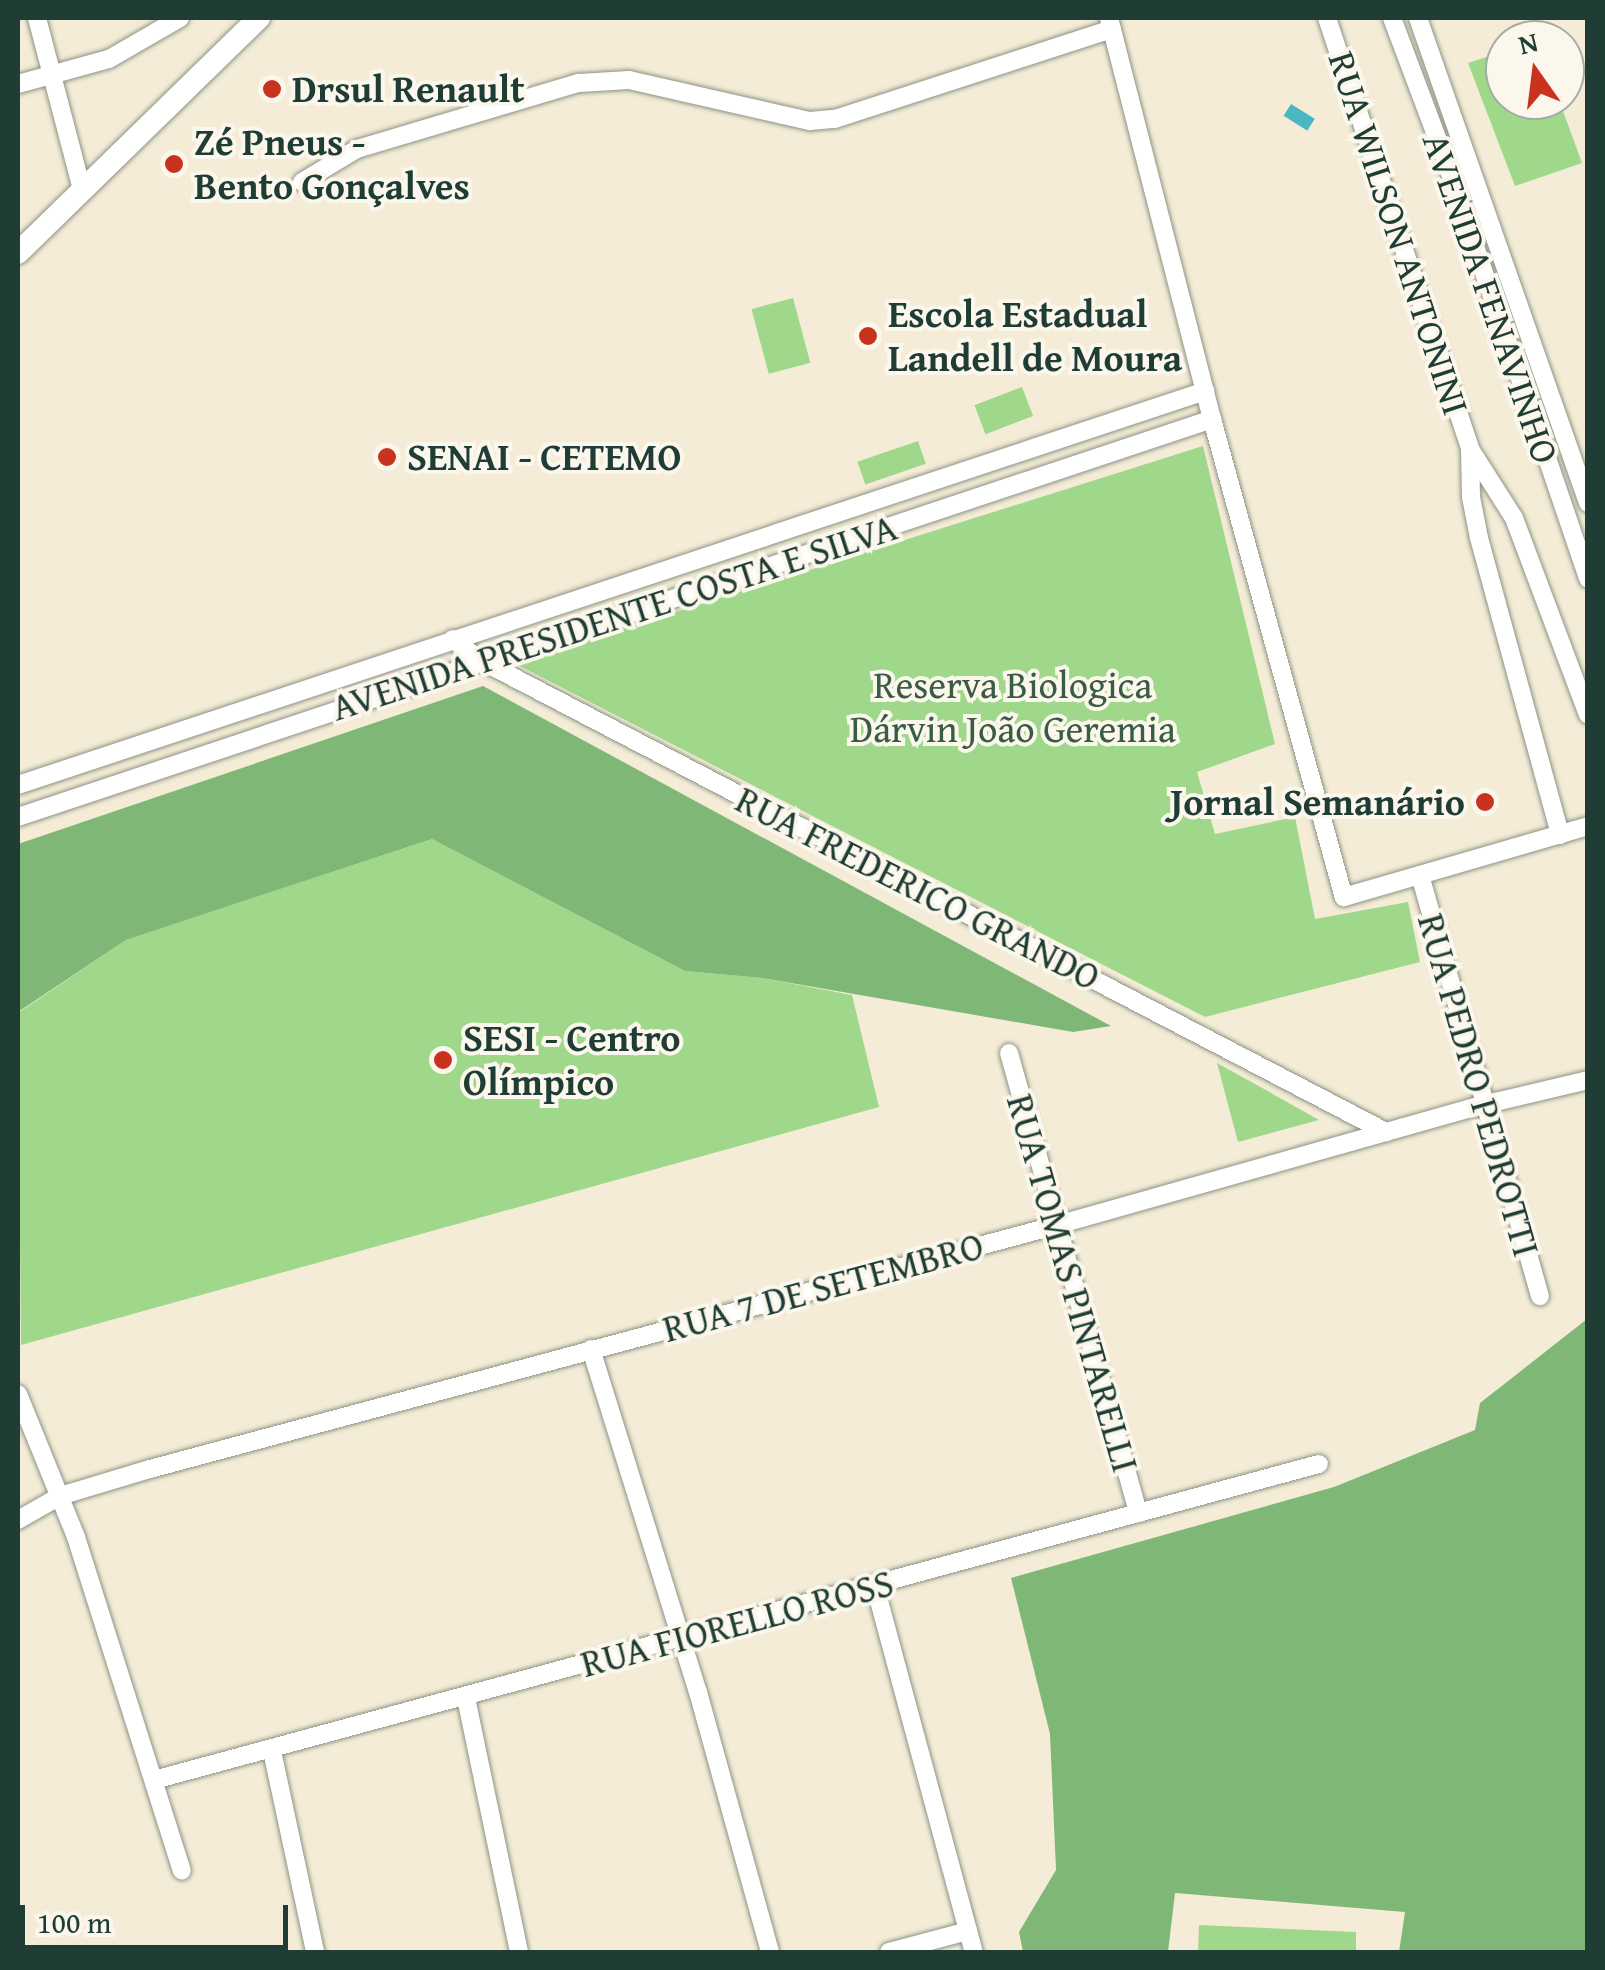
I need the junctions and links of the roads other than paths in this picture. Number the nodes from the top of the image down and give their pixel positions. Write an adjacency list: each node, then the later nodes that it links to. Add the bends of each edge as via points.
1 (36, 18): 9 (street)
2 (180, 18): 9 (street, via 109,59)
3 (259, 18): 14 (main road)
4 (1327, 18): 22 (street, RUA WILSON ANTONINI)
5 (1392, 18): 8 (street, AVENIDA FENAVINHO)
6 (1110, 23): 13 (street, via 822,120 630,80 579,83 357,149); 18 (street)
7 (1421, 25): 8 (street); 11 (street, AVENIDA FENAVINHO)
8 (1401, 41): 12 (street, AVENIDA FENAVINHO)
9 (52, 75): 10 (street); 14 (street)
10 (18, 84)
11 (1472, 162): 12 (street); 16 (street, AVENIDA FENAVINHO)
12 (1449, 170): 17 (street, AVENIDA FENAVINHO)
13 (302, 182)
14 (82, 189): 15 (main road)
15 (18, 253)
16 (1516, 292): 17 (street); 20 (street, AVENIDA FENAVINHO)
17 (1493, 299): 21 (street, AVENIDA FENAVINHO)
18 (1205, 391): 19 (street); 23 (street, AVENIDA PRESIDENTE COSTA E SILVA)
19 (1212, 419): 25 (street, AVENIDA PRESIDENTE COSTA E SILVA); 36 (street, via 1344,897)
20 (1559, 420): 21 (street); 24 (street, AVENIDA FENAVINHO)
21 (1536, 428): 28 (street, AVENIDA FENAVINHO)
22 (1470, 449): 31 (street, RUA WILSON ANTONINI, via 1514,518); 35 (street, RUA WILSON ANTONINI, via 1479,538)
23 (871, 501): 25 (street); 26 (street, AVENIDA PRESIDENTE COSTA E SILVA)
24 (1588, 503)
25 (880, 528): 27 (street, AVENIDA PRESIDENTE COSTA E SILVA)
26 (770, 534): 27 (street); 29 (street, AVENIDA PRESIDENTE COSTA E SILVA)
27 (781, 561): 30 (street, AVENIDA PRESIDENTE COSTA E SILVA)
28 (1586, 567)
29 (453, 639): 30 (street, RUA FREDERICO GRANDO); 32 (street, AVENIDA PRESIDENTE COSTA E SILVA)
30 (480, 660): 33 (street, AVENIDA PRESIDENTE COSTA E SILVA); 40 (street, RUA FREDERICO GRANDO)
31 (1588, 714)
32 (18, 784)
33 (18, 817)
34 (1588, 826): 35 (street)
35 (1560, 835): 36 (street)
36 (1420, 875): 39 (street, RUA PEDRO PEDROTTI)
37 (1009, 1053): 41 (street, RUA TOMAS PINTARELLI)
38 (1588, 1080): 39 (street, RUA 7 DE SETEMBRO)
39 (1483, 1105): 40 (street, RUA 7 DE SETEMBRO); 42 (street, RUA PEDRO PEDROTTI)
40 (1386, 1132): 41 (street, RUA 7 DE SETEMBRO)
41 (1054, 1226): 43 (street, RUA 7 DE SETEMBRO); 47 (street, RUA TOMAS PINTARELLI)
42 (1540, 1296)
43 (591, 1349): 46 (street, RUA 7 DE SETEMBRO); 50 (street)
44 (18, 1394): 46 (street)
45 (1319, 1464): 47 (street, RUA FIORELLO ROSS)
46 (60, 1496): 48 (street, RUA 7 DE SETEMBRO); 53 (street)
47 (1138, 1513): 49 (street, RUA FIORELLO ROSS)
48 (18, 1520)
49 (875, 1586): 50 (street, RUA FIORELLO ROSS); 55 (street)
50 (679, 1637): 51 (street, RUA FIORELLO ROSS); 58 (street)
51 (466, 1698): 52 (street, RUA FIORELLO ROSS); 57 (street)
52 (272, 1751): 53 (street, RUA FIORELLO ROSS); 56 (street)
53 (154, 1780): 54 (street)
54 (182, 1871)
55 (968, 1931): 59 (street); 60 (street)
56 (315, 1952)
57 (519, 1952)
58 (770, 1952)
59 (890, 1952)
60 (974, 1952)

